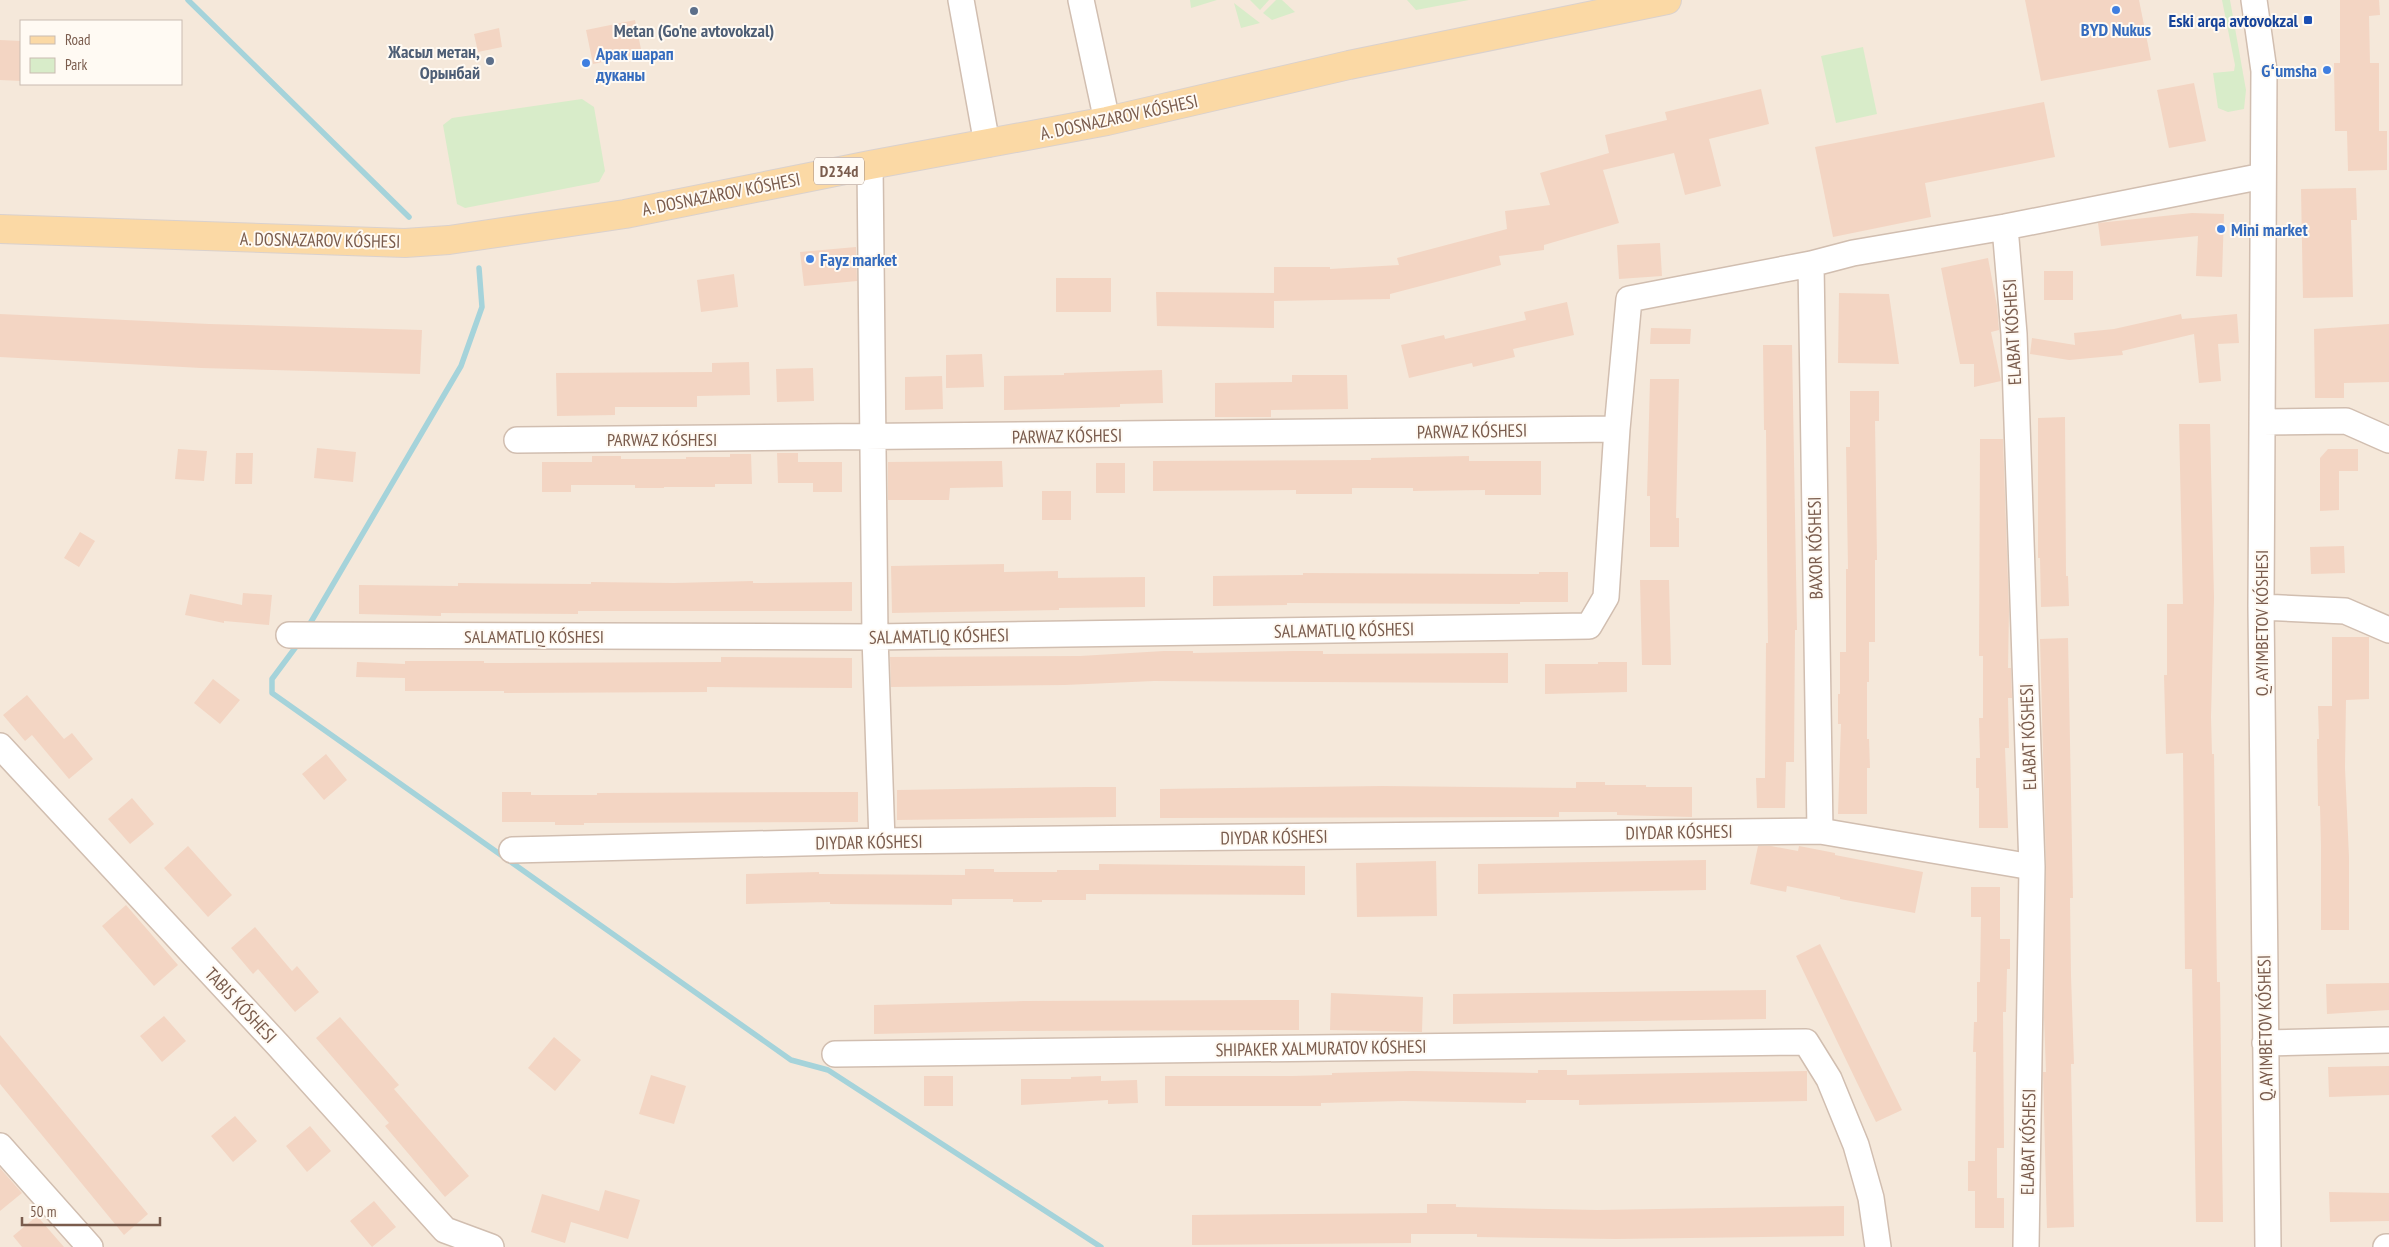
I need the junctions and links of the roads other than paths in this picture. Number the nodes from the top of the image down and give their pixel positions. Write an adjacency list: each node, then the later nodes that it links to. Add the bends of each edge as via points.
1 (961, 0): 6 (street)
2 (1081, 0): 5 (street)
3 (1667, 0): 5 (main road, A. DOSNAZAROV KÓSHESI / D234d, via 1349,66)
4 (2254, 0): 8 (street, via 2264,71)
5 (1107, 122): 6 (main road, A. DOSNAZAROV KÓSHESI / D234d)
6 (987, 144): 7 (main road, A. DOSNAZAROV KÓSHESI / D234d)
7 (870, 165): 10 (main road, A. DOSNAZAROV KÓSHESI / D234d, via 624,214 449,240 405,243); 14 (street)
8 (2263, 176): 9 (street); 12 (street)
9 (2006, 227): 11 (street, via 1852,253); 25 (street, ELABAT KÓSHESI, via 2014,334)
10 (0, 229)
11 (1811, 264): 13 (street, via 1629,299); 22 (street, BAXOR KÓSHESI)
12 (2262, 422): 16 (street, via 2346,421); 17 (street)
13 (1616, 429): 14 (street, PARWAZ KÓSHESI); 20 (street, via 1606,597 1589,626)
14 (873, 438): 15 (street, PARWAZ KÓSHESI); 20 (street)
15 (517, 440)
16 (2389, 440)
17 (2261, 607): 18 (street, via 2345,611); 27 (street)
18 (2389, 630)
19 (289, 635): 20 (street)
20 (875, 637): 23 (street)
21 (0, 746): 31 (street, via 272,1038 445,1230)
22 (1820, 831): 23 (street, DIYDAR KÓSHESI); 25 (street, DIYDAR KÓSHESI)
23 (882, 842): 24 (street, DIYDAR KÓSHESI)
24 (512, 850)
25 (2032, 867): 33 (street, ELABAT KÓSHESI)
26 (2389, 1040): 27 (street)
27 (2265, 1043): 34 (street)
28 (835, 1054): 32 (street, via 1806,1042 1829,1079 1856,1145 1871,1198)
29 (0, 1146): 30 (street)
30 (90, 1247)
31 (492, 1247)
32 (1878, 1247)
33 (2026, 1247)
34 (2268, 1247)

